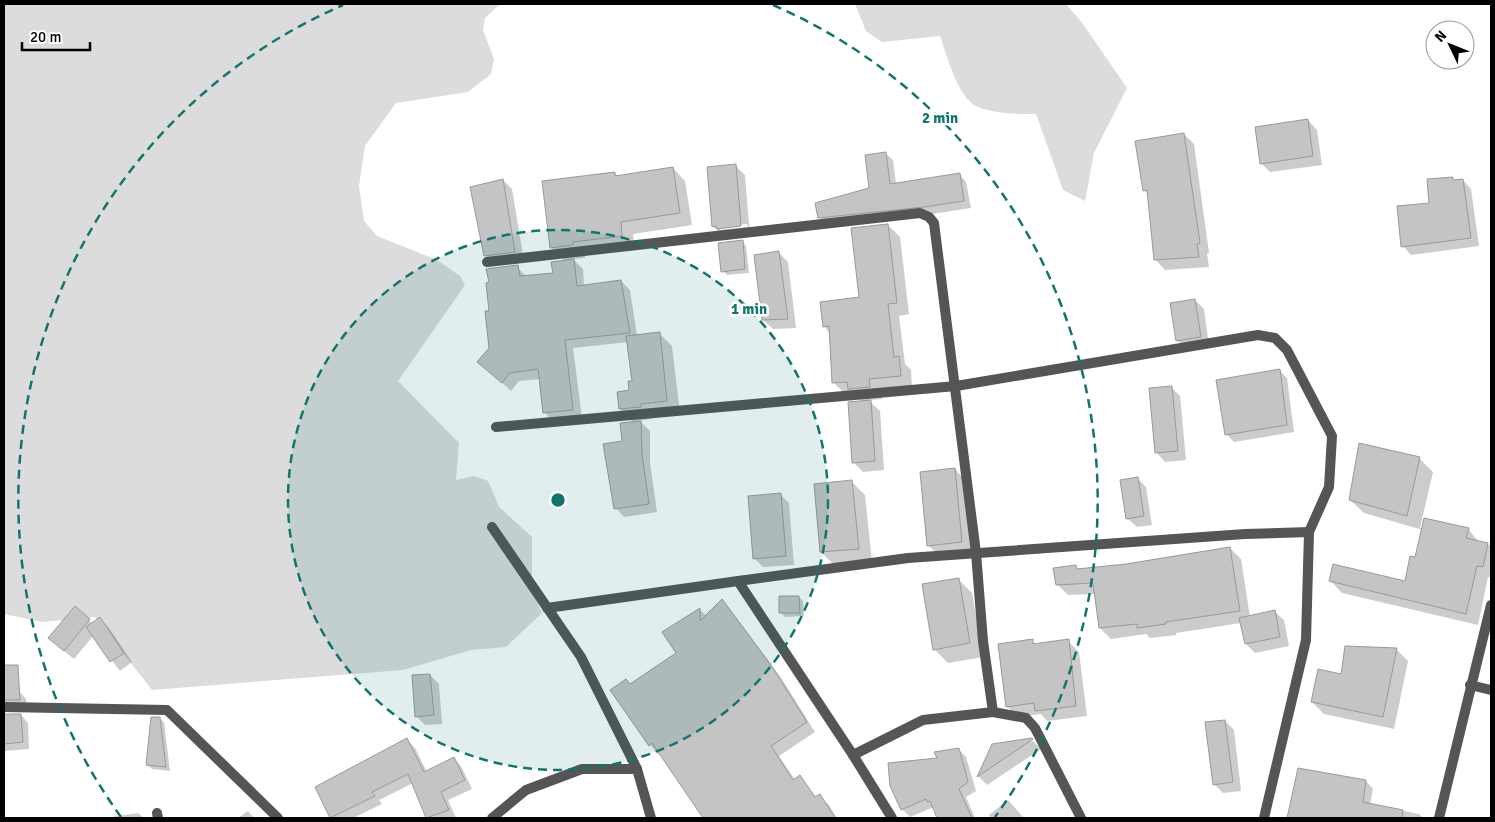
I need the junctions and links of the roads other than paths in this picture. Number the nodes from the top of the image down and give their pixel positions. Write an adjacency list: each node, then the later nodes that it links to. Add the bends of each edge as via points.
1 (487, 262): 2 (street, via 920,213 934,223)
2 (956, 386): 3 (street); 5 (street, via 1258,335 1275,338 1287,350 1332,436 1330,487); 6 (street)
3 (496, 427)
4 (492, 527): 9 (street)
5 (1310, 532): 6 (street); 21 (street, via 1306,640)
6 (976, 553): 7 (street, via 908,558); 13 (street)
7 (738, 581): 9 (street); 14 (street)
8 (1491, 605): 10 (street)
9 (547, 608): 15 (street, via 581,656)
10 (1470, 685): 11 (street); 22 (street)
11 (1491, 690)
12 (4, 707): 16 (street, via 167,710)
13 (992, 712): 14 (street, via 924,720); 20 (street, via 1026,718 1035,728)
14 (854, 755): 19 (street)
15 (638, 769): 17 (street, via 582,769 526,790); 18 (street)
16 (278, 818)
17 (492, 818)
18 (651, 818)
19 (892, 818)
20 (1081, 818)
21 (1264, 818)
22 (1439, 818)

